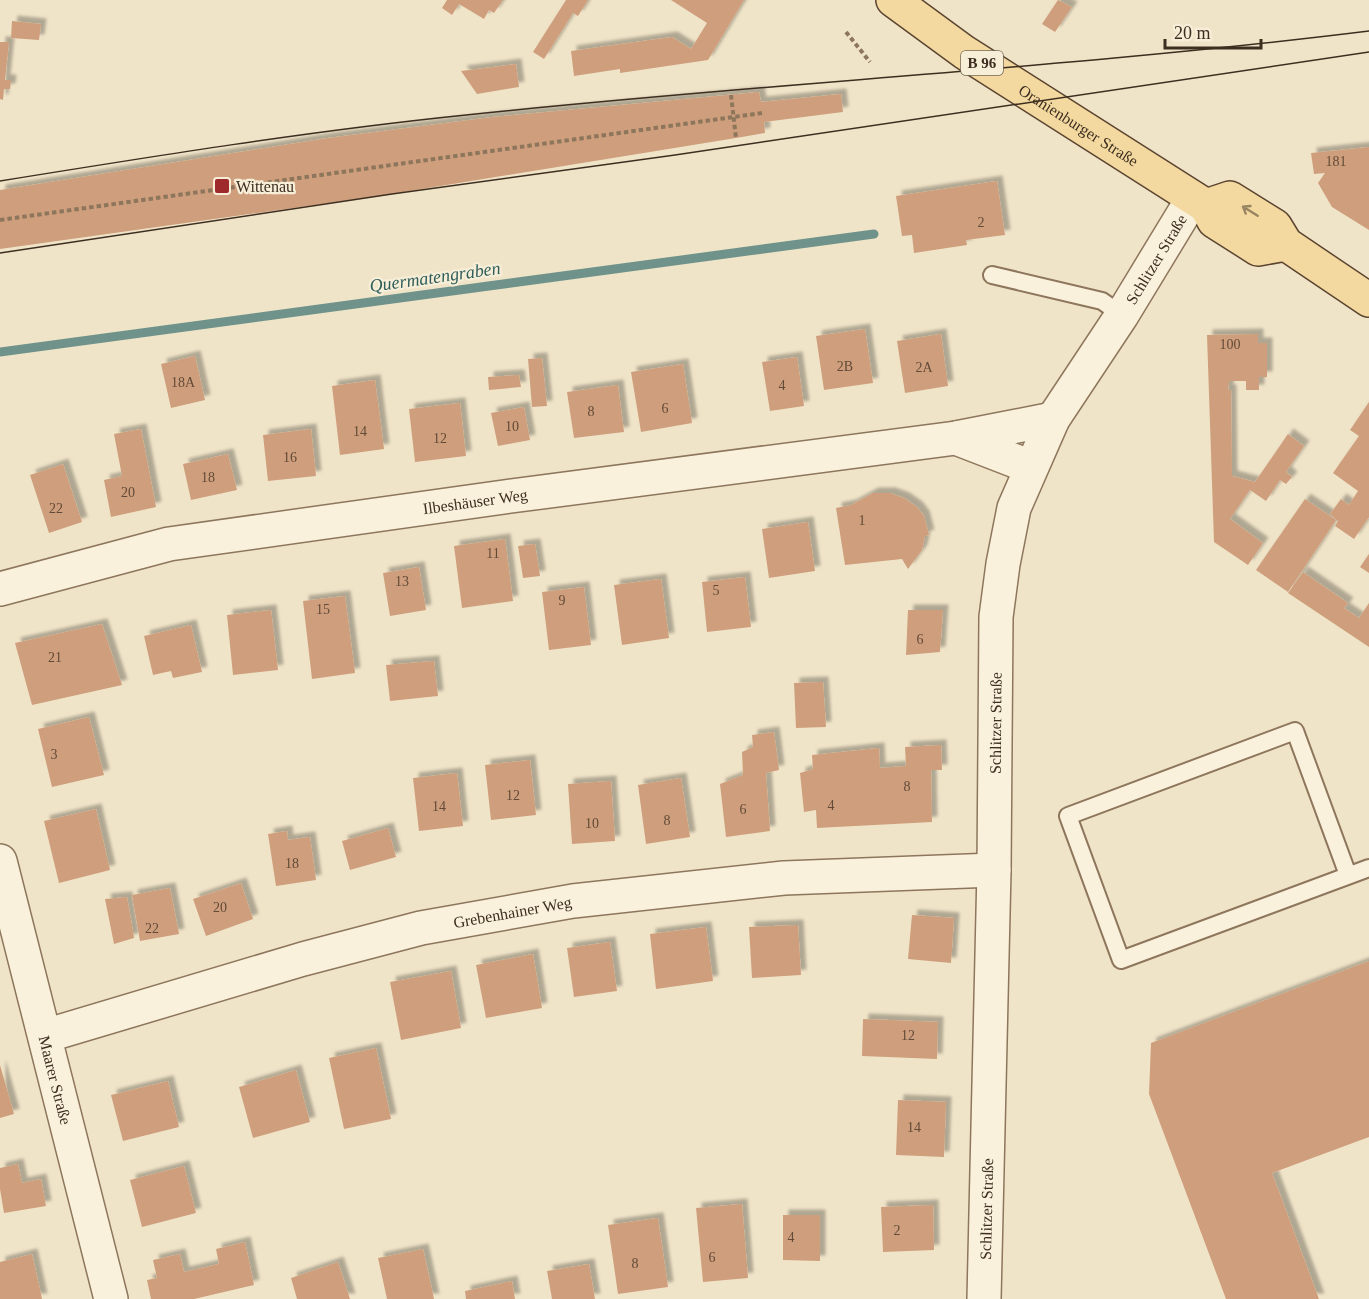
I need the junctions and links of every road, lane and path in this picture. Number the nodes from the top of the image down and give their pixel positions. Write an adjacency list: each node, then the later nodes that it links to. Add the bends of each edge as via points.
1 (893, 0): 8 (main road, Oranienburger Straße / B 96, via 964,52)
2 (846, 32): 3 (path)
3 (870, 62)
4 (731, 95): 6 (path)
5 (762, 113): 6 (path)
6 (734, 116): 7 (path); 9 (path)
7 (736, 138)
8 (1200, 202): 11 (main road, via 1230,198 1275,226 1286,244); 12 (street, Schlitzer Straße)
9 (0, 220)
10 (992, 275): 12 (lane, via 1102,301)
11 (1369, 300)
12 (1122, 315): 13 (street, Schlitzer Straße)
13 (1053, 419): 14 (street, Ilbeshäuser Weg); 15 (street, Schlitzer Straße)
14 (957, 438): 15 (street, Ilbeshäuser Weg); 16 (street, Ilbeshäuser Weg, via 169,544)
15 (1030, 467): 19 (street, Schlitzer Straße, via 1014,508 996,617)
16 (0, 589)
17 (0, 861): 21 (street, Maarer Straße)
18 (1369, 868): 20 (lane)
19 (994, 870): 21 (street, Grebenhainer Weg, via 784,878 573,902 433,926 303,959); 23 (street, Schlitzer Straße)
20 (1348, 875): 20 (lane, via 1120,960 1068,816 1295,731)
21 (45, 1036): 22 (street, Maarer Straße)
22 (111, 1299)
23 (984, 1299)

